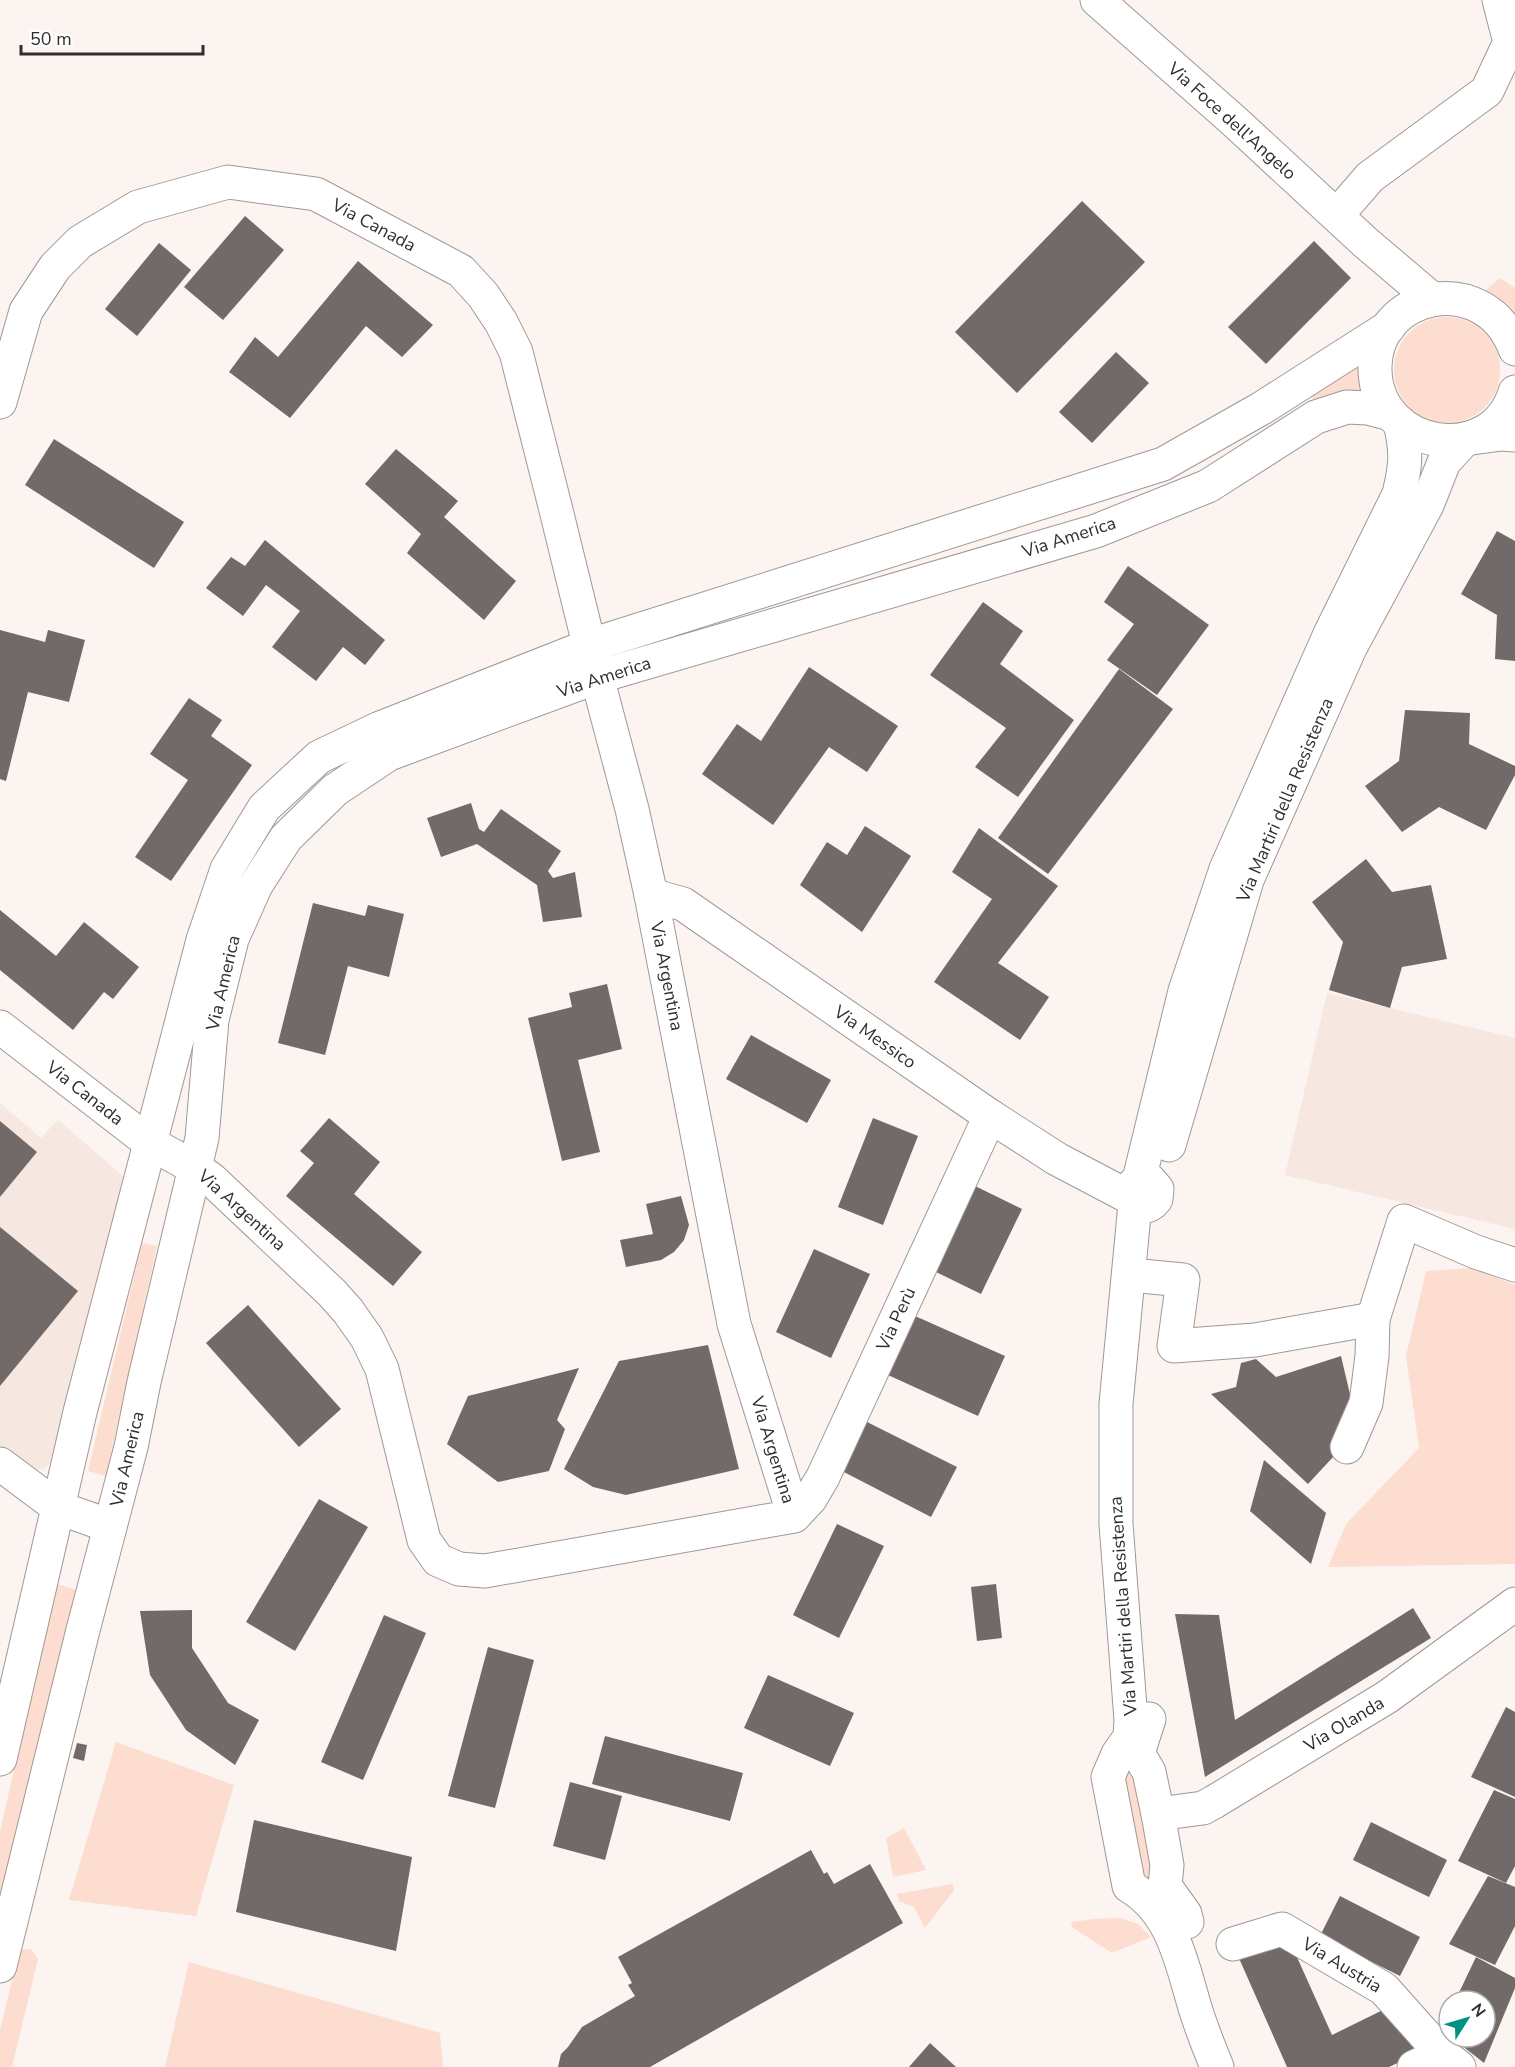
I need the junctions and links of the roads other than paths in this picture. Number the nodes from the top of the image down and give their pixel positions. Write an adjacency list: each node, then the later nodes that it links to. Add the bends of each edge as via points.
1 (1097, 0): 4 (street, Via Foce dell'Angelo)
2 (1498, 0): 3 (street)
3 (1512, 30): 4 (street, via 1487,91 1370,177)
4 (1337, 215): 5 (street, Via Foce dell'Angelo)
5 (1366, 243): 6 (street, Via Foce dell'Angelo); 7 (street, Via Foce dell'Angelo, via 1387,280)
6 (1432, 299): 7 (street, via 1413,306); 8 (street, via 1474,303 1503,325)
7 (1392, 324): 11 (street, Via Martiri della Resistenza, via 1380,344 1375,369 1380,394); 14 (street, Via America, via 1262,408 1163,464)
8 (1515, 349)
9 (1515, 392): 13 (street, Via Martiri della Resistenza, via 1500,418)
10 (0, 402): 16 (street, Via Canada, via 26,311 55,267 80,242 138,207 228,182 316,195 461,271 501,322 516,352)
11 (1395, 419): 13 (street, Via Martiri della Resistenza, via 1421,437); 15 (street, Via America, via 1368,408 1347,407 1316,417 1208,486); 22 (street, Via Martiri della Resistenza, via 1406,448 1399,494 1330,634 1226,869 1185,991)
12 (1515, 435): 13 (street)
13 (1465, 439): 22 (street, Via Martiri della Resistenza, via 1444,462 1427,505 1350,648 1247,880 1166,1155)
14 (1116, 478): 15 (street, Via America); 16 (street, Via America)
15 (1131, 517): 17 (street, Via America, via 1096,531)
16 (591, 645): 17 (street, Via Argentina); 21 (street, Via America, via 380,728 319,757 264,808 227,869 203,940)
17 (597, 677): 18 (street, Via Argentina); 21 (street, Via America, via 389,754 335,790 286,838 255,885 232,939 212,1020 202,1138)
18 (651, 895): 20 (street, Via Messico, via 683,904); 29 (street, Via Argentina, via 735,1324)
19 (0, 1027): 21 (street, Via Canada)
20 (990, 1116): 22 (street, Via Messico, via 1057,1159 1099,1180); 29 (street, Via Perù, via 823,1477)
21 (173, 1156): 28 (street, Via America, via 81,1412); 29 (street, Via Argentina, via 211,1179 332,1293 367,1338 382,1369 424,1540 438,1560 459,1569 485,1570); 30 (street, Via America, via 144,1382)
22 (1141, 1194): 24 (street, Via Martiri della Resistenza)
23 (1515, 1265): 25 (street, via 1404,1221)
24 (1135, 1274): 25 (street, via 1183,1280 1174,1346 1255,1340); 32 (street, Via Martiri della Resistenza, via 1126,1402 1130,1570 1149,1720)
25 (1373, 1319): 26 (street, via 1366,1403)
26 (1347, 1447)
27 (0, 1464): 28 (street)
28 (58, 1508): 30 (street); 33 (street, Via America)
29 (794, 1516)
30 (110, 1526): 36 (street, Via America)
31 (1515, 1604): 34 (street, Via Olanda, via 1388,1697 1203,1808)
32 (1128, 1753): 34 (street, via 1149,1772); 35 (street, Via Martiri della Resistenza, via 1108,1777 1129,1886)
33 (0, 1759)
34 (1158, 1814): 35 (street, via 1167,1865)
35 (1154, 1890): 40 (street, Via Martiri della Resistenza); 41 (street, Via Martiri della Resistenza, via 1185,1914)
36 (5, 1922): 38 (street, Via America)
37 (1233, 1944): 39 (street, Via Austria, via 1282,1929 1384,1989)
38 (0, 1966)
39 (1438, 2063)
40 (1217, 2067)
41 (1231, 2067)

